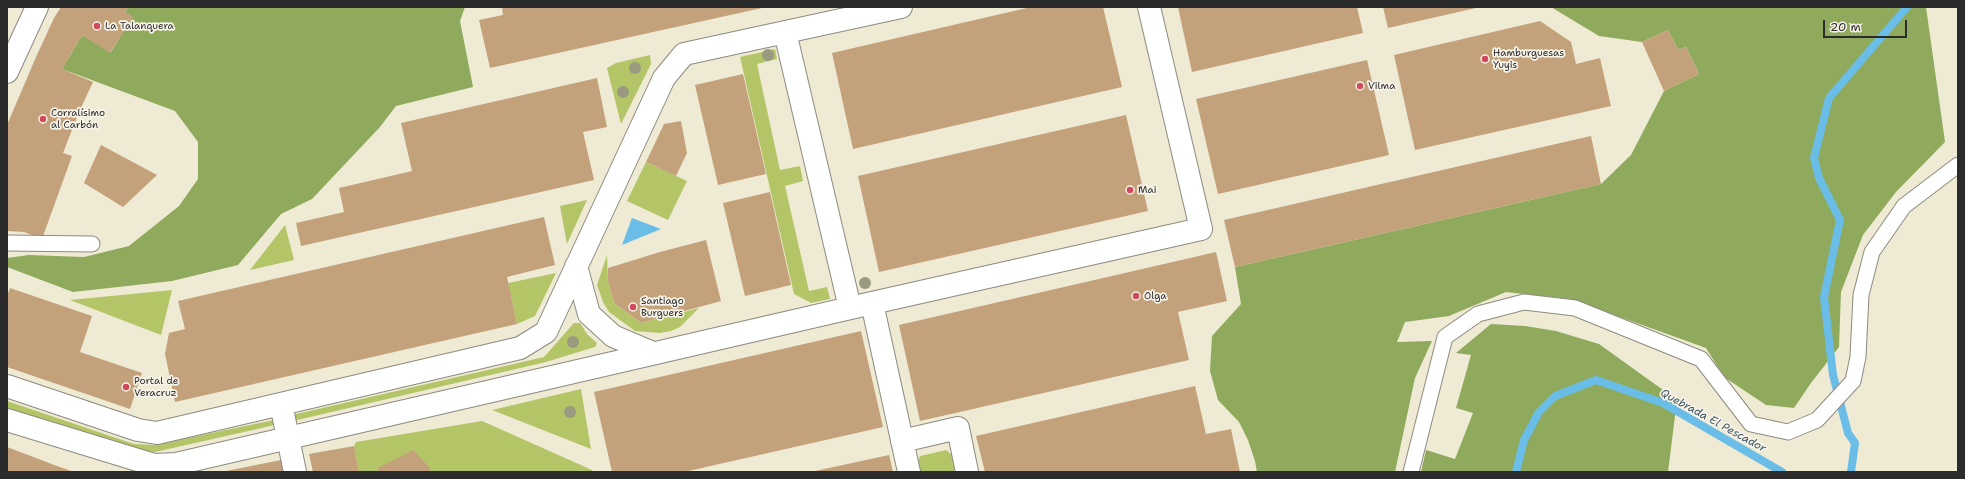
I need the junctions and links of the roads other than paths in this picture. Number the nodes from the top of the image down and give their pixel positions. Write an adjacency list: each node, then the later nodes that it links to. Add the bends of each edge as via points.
1 (36, 7): 5 (street)
2 (901, 7): 4 (street)
3 (1149, 7): 10 (street, via 1201,229)
4 (784, 32): 9 (street, via 684,54 664,78); 11 (street)
5 (7, 72)
6 (1958, 165): 21 (lane, via 1904,206 1872,252 1861,295 1858,356 1853,381 1817,420 1788,432 1751,424 1701,359 1575,308 1524,302 1478,314 1445,337)
7 (7, 243): 8 (lane)
8 (92, 244)
9 (576, 266): 12 (street, via 589,314 613,336); 14 (street, via 546,332 520,348)
10 (872, 303): 11 (street); 17 (street)
11 (850, 308): 12 (street)
12 (653, 353): 16 (street)
13 (7, 386): 14 (street, via 138,430 157,433)
14 (281, 404): 16 (street)
15 (7, 420): 16 (street, via 154,465 176,464)
16 (288, 438): 18 (street)
17 (902, 441): 19 (street); 20 (street, via 958,428)
18 (295, 472)
19 (909, 472)
20 (967, 472)
21 (1410, 472)

